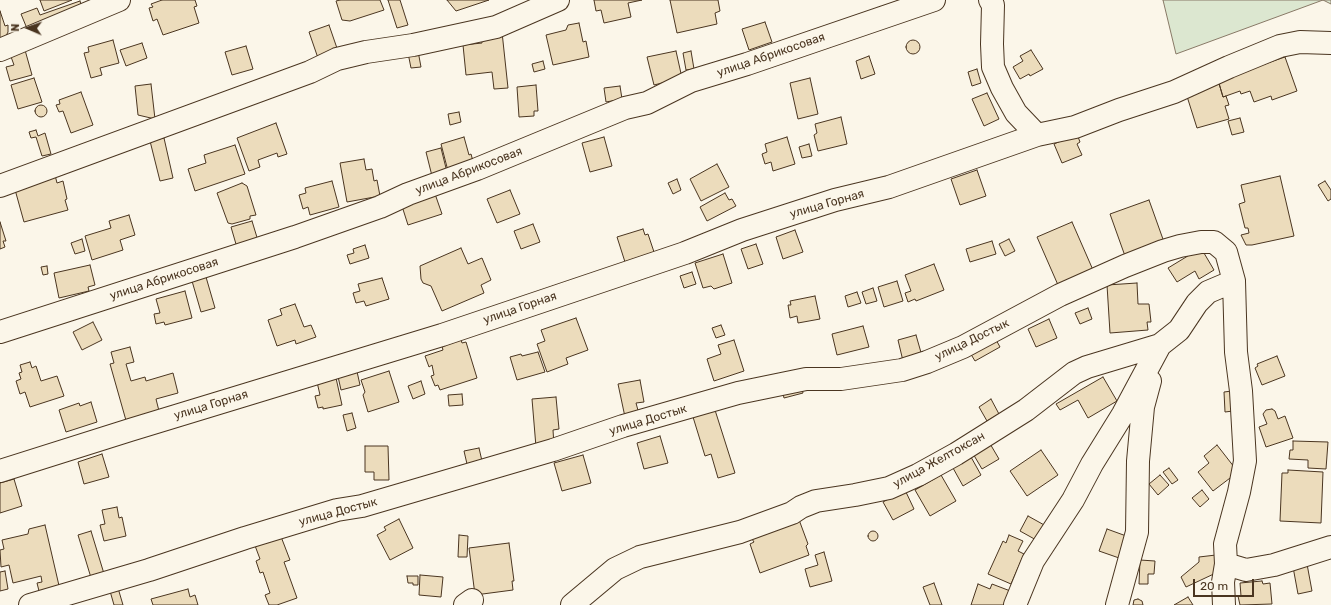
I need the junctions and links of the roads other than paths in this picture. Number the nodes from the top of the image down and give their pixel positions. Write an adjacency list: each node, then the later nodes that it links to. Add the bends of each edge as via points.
1 (119, 0): 6 (street)
2 (558, 0): 8 (street, via 496,27 337,59 310,72)
3 (934, 0): 10 (street, улица Абрикосовая, via 691,82 647,103 625,108 373,210 184,274)
4 (990, 0): 7 (street, via 993,5 994,67 1016,113)
5 (1331, 43): 7 (street, улица Горная, via 1300,42 1280,46 1174,92 1075,127)
6 (0, 50)
7 (1037, 136): 12 (street, улица Горная, via 889,187 835,200 742,230 685,253 442,335)
8 (0, 186)
9 (1234, 281): 11 (street, улица Желтоксан, via 1208,292 1197,303 1179,330); 14 (street, улица Достык, via 1236,352 1245,461 1225,544); 15 (street, улица Достык, via 1226,252 1214,242 1180,246 1131,263 1075,288 963,347 915,366 841,379 806,379 738,393 623,426 553,450 378,501 337,510)
10 (0, 332)
11 (1160, 345): 16 (street, улица Желтоксан, via 1074,372 1019,414 918,475 889,488 816,501 792,513 740,532 640,558 615,569); 17 (street, via 1073,500 1033,561); 18 (street, via 1143,407 1138,461 1137,532)
12 (0, 471)
13 (1331, 547): 14 (street, via 1274,565 1246,570)
14 (1226, 564): 19 (street, улица Достык, via 1223,582)
15 (30, 605)
16 (572, 605)
17 (1015, 605)
18 (1117, 605)
19 (1224, 605)

